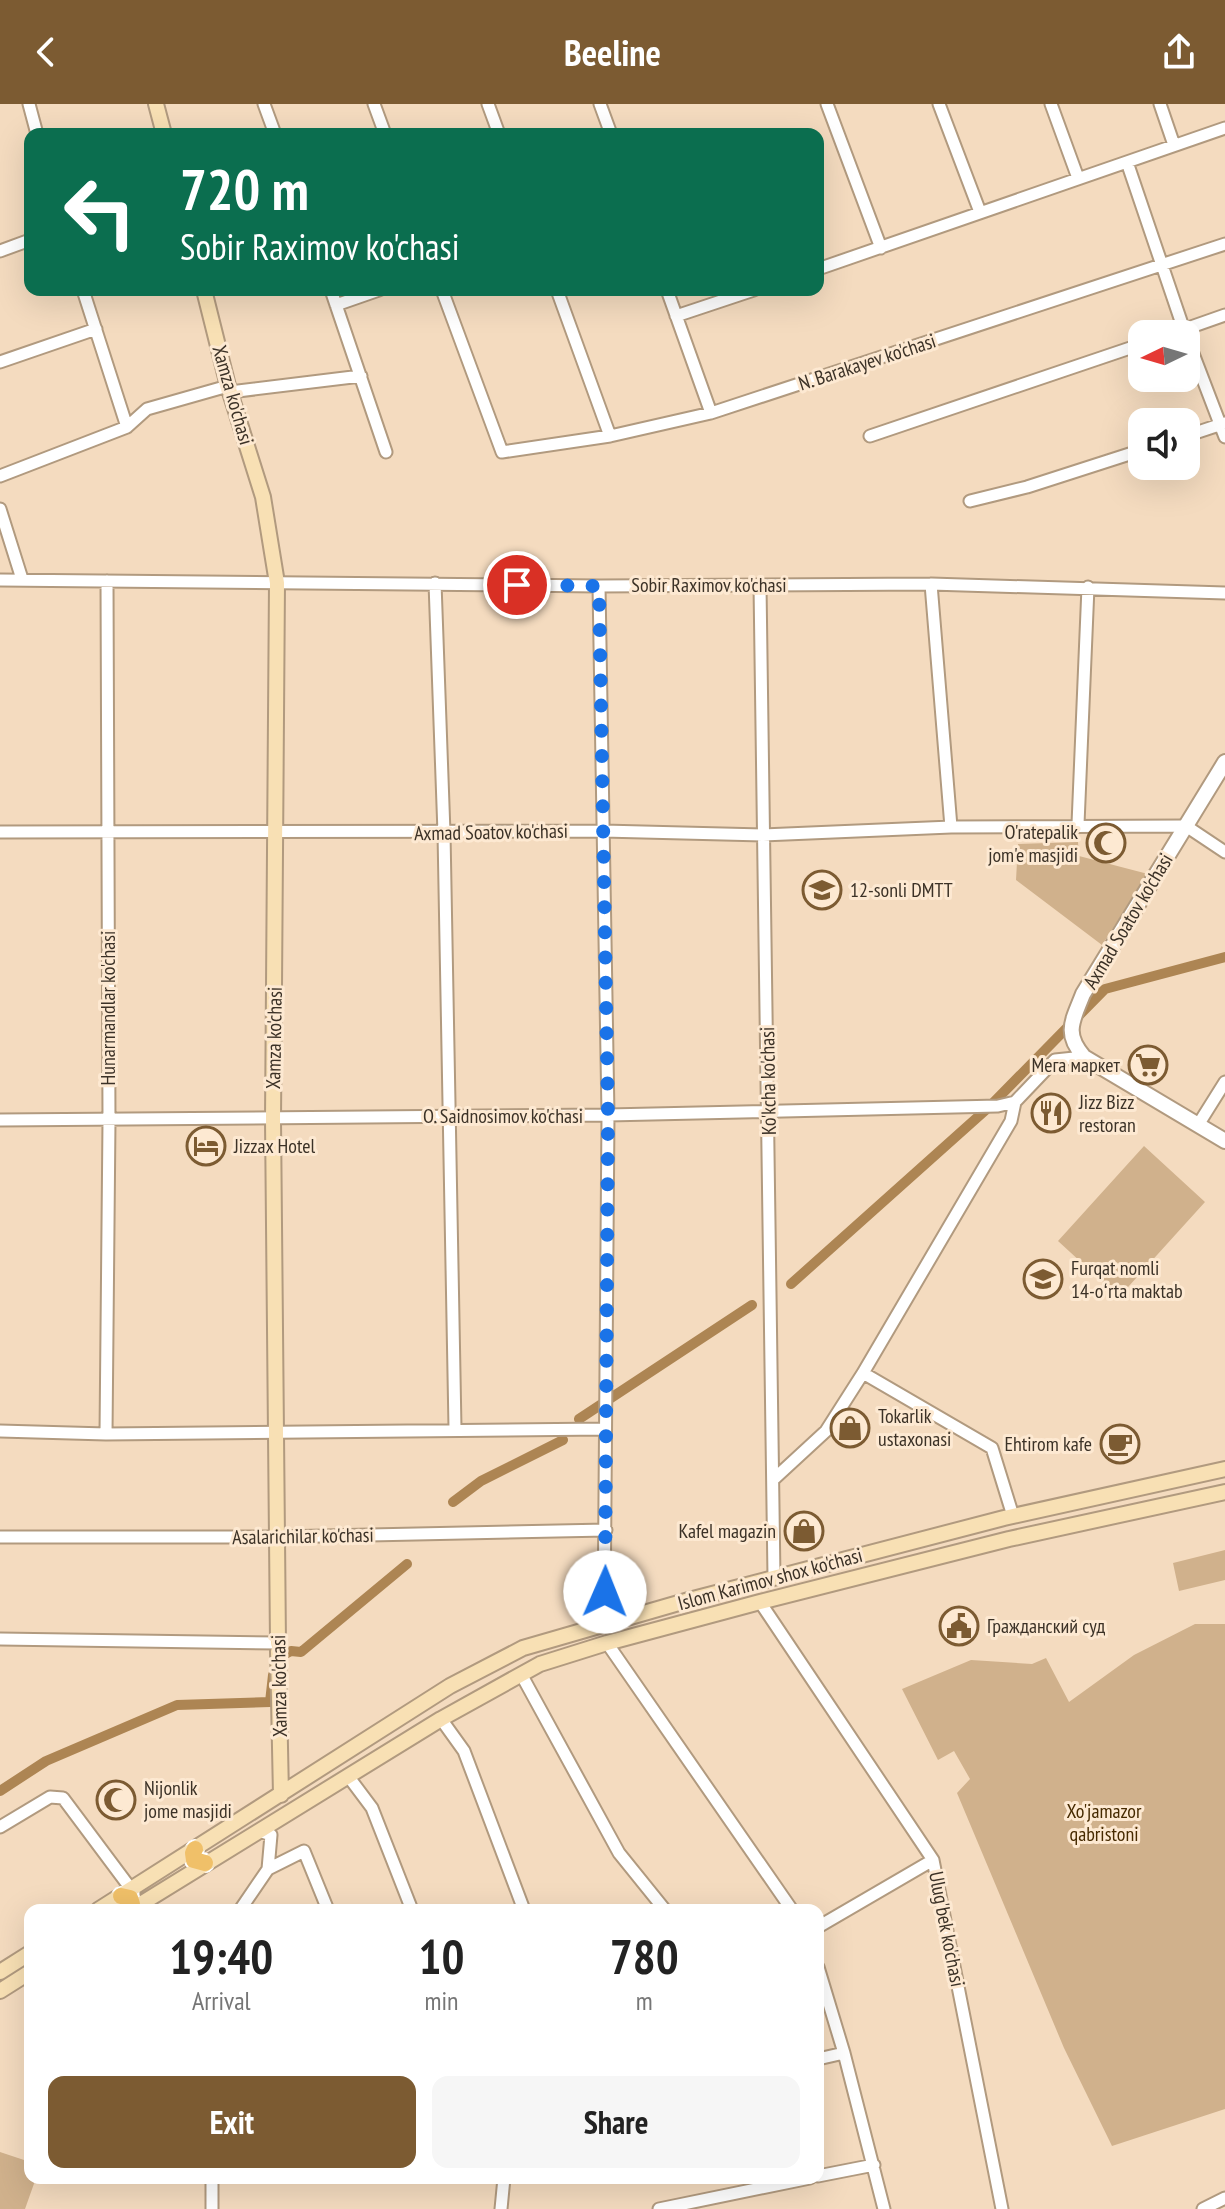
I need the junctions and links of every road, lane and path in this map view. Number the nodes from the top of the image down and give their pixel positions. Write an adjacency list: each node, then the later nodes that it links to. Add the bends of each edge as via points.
1 (29, 104): 11 (street)
2 (156, 104): 12 (main road)
3 (264, 104): 13 (street)
4 (374, 104): 14 (street)
5 (488, 104): 15 (street)
6 (600, 104): 16 (street)
7 (827, 104): 24 (street)
8 (939, 104): 21 (street)
9 (1051, 104): 20 (street)
10 (1160, 104): 18 (street)
11 (35, 128)
12 (162, 128)
13 (273, 128)
14 (383, 128)
15 (497, 128)
16 (609, 128)
17 (1225, 128): 18 (street)
18 (1174, 145): 19 (street)
19 (1127, 162): 20 (street); 26 (street)
20 (1078, 178): 21 (street)
21 (980, 212): 24 (street)
22 (24, 242): 25 (street)
23 (1225, 244): 26 (street, N. Barakayev ko'chasi)
24 (881, 248): 27 (street)
25 (0, 251)
26 (1162, 266): 39 (street); 47 (street, N. Barakayev ko'chasi)
27 (824, 267)
28 (85, 296): 41 (street)
29 (206, 296): 46 (main road, Xamza ko'chasi)
30 (333, 296): 36 (street)
31 (362, 296): 36 (street)
32 (444, 296): 51 (street, N. Barakayev ko'chasi, via 502,452)
33 (559, 296): 51 (street)
34 (669, 296): 38 (street)
35 (736, 296): 38 (street)
36 (336, 305): 45 (street)
37 (1225, 315): 40 (street)
38 (676, 316): 47 (street)
39 (1181, 320)
40 (1200, 324)
41 (96, 329): 43 (street); 49 (street)
42 (1128, 349): 52 (street)
43 (0, 362)
44 (1200, 369): 48 (street)
45 (361, 376): 46 (street); 54 (street)
46 (229, 389): 49 (street, via 147,409); 62 (main road, Xamza ko'chasi, via 263,497)
47 (711, 413): 51 (street, N. Barakayev ko'chasi)
48 (1223, 424): 50 (street); 53 (street)
49 (127, 427): 56 (street)
50 (1200, 431)
51 (610, 436)
52 (870, 436)
53 (1225, 437)
54 (386, 452)
55 (1128, 455): 57 (street)
56 (0, 476)
57 (970, 501)
58 (0, 509): 59 (street)
59 (22, 579): 60 (street, Sobir Raximov ko'chasi); 61 (street, Sobir Raximov ko'chasi)
60 (0, 580)
61 (107, 581): 62 (street, Sobir Raximov ko'chasi); 73 (street, Hunarmandlar ko'chasi)
62 (277, 583): 63 (street, Sobir Raximov ko'chasi); 76 (main road, Xamza ko'chasi)
63 (435, 583): 66 (street, Sobir Raximov ko'chasi); 77 (street)
64 (931, 584): 65 (street, Sobir Raximov ko'chasi); 67 (street, Sobir Raximov ko'chasi); 72 (street)
65 (760, 585): 66 (street, Sobir Raximov ko'chasi); 78 (street, Ko'kcha ko'chasi)
66 (599, 586): 74 (street)
67 (1088, 587): 68 (street, Sobir Raximov ko'chasi); 70 (street)
68 (1225, 593)
69 (1225, 762): 71 (street, Axmad Soatov ko'chasi)
70 (1078, 824): 71 (street, Axmad Soatov ko'chasi); 72 (street, Axmad Soatov ko'chasi)
71 (1186, 826): 79 (street); 80 (street, Axmad Soatov ko'chasi, via 1083,994 1072,1022 1072,1043)
72 (951, 827): 78 (street, Axmad Soatov ko'chasi)
73 (107, 831): 75 (street, Axmad Soatov ko'chasi); 76 (street, Axmad Soatov ko'chasi); 88 (street, Hunarmandlar ko'chasi)
74 (603, 831): 77 (street, Axmad Soatov ko'chasi); 78 (street, Axmad Soatov ko'chasi); 84 (street)
75 (0, 832)
76 (276, 832): 77 (street, Axmad Soatov ko'chasi); 87 (main road, Xamza ko'chasi)
77 (444, 833): 85 (street)
78 (763, 835): 83 (street, Ko'kcha ko'chasi)
79 (1225, 852)
80 (1084, 1057): 82 (street, via 1055,1060); 89 (street)
81 (1225, 1082): 89 (street)
82 (1015, 1102): 83 (street, O. Saidnosimov ko'chasi); 91 (street, via 1011,1121)
83 (769, 1112): 84 (street, O. Saidnosimov ko'chasi); 98 (street, Ko'kcha ko'chasi)
84 (608, 1115): 85 (street, O. Saidnosimov ko'chasi); 93 (street)
85 (449, 1116): 87 (street, O. Saidnosimov ko'chasi); 92 (street)
86 (0, 1120): 88 (street, O. Saidnosimov ko'chasi)
87 (273, 1120): 88 (street, O. Saidnosimov ko'chasi); 95 (main road, Xamza ko'chasi)
88 (109, 1121): 96 (street, Hunarmandlar ko'chasi)
89 (1198, 1125): 90 (street)
90 (1225, 1141)
91 (863, 1373): 98 (street, via 826,1431); 101 (street, via 992,1448)
92 (455, 1428): 93 (street); 95 (street)
93 (604, 1429): 103 (street)
94 (0, 1431): 96 (street)
95 (275, 1432): 96 (street); 105 (main road, Xamza ko'chasi)
96 (106, 1434)
97 (1225, 1469): 100 (main road, Islom Karimov shox ko'chasi)
98 (775, 1478): 107 (street, Ko'kcha ko'chasi)
99 (1225, 1492): 102 (main road, Islom Karimov shox ko'chasi)
100 (1092, 1500): 101 (main road, Islom Karimov shox ko'chasi); 102 (main road, via 1085,1512)
101 (1008, 1517): 106 (main road, via 1015,1525); 107 (main road, Islom Karimov shox ko'chasi)
102 (1097, 1520): 106 (main road, Islom Karimov shox ko'chasi)
103 (606, 1530): 105 (street, Asalarichilar ko'chasi); 109 (street)
104 (0, 1537): 105 (street, Asalarichilar ko'chasi)
105 (276, 1537): 112 (main road, Xamza ko'chasi)
106 (1009, 1539): 108 (main road, Islom Karimov shox ko'chasi)
107 (774, 1578): 109 (main road, Islom Karimov shox ko'chasi)
108 (760, 1602): 111 (main road, Islom Karimov shox ko'chasi); 120 (street, Ulug'bek ko'chasi)
109 (604, 1623): 116 (main road, Islom Karimov shox ko'chasi, via 523,1648 450,1686)
110 (0, 1639): 112 (street)
111 (607, 1643): 113 (main road, Islom Karimov shox ko'chasi); 129 (street)
112 (278, 1651): 116 (main road, Xamza ko'chasi)
113 (521, 1674): 114 (main road, Islom Karimov shox ko'chasi); 128 (street, via 619,1853)
114 (441, 1719): 115 (main road, Islom Karimov shox ko'chasi); 127 (street, via 464,1751)
115 (348, 1776): 118 (main road, Islom Karimov shox ko'chasi); 126 (street, via 372,1808)
116 (281, 1795): 119 (main road, Islom Karimov shox ko'chasi)
117 (0, 1827): 123 (street, via 58,1795)
118 (259, 1831): 121 (main road, Islom Karimov shox ko'chasi); 122 (street, via 271,1835)
119 (195, 1849): 121 (main road, via 194,1860); 123 (main road, Islom Karimov shox ko'chasi)
120 (933, 1860): 130 (street); 148 (street, Ulug'bek ko'chasi)
121 (205, 1863): 123 (main road, Islom Karimov shox ko'chasi)
122 (268, 1869): 124 (street); 125 (street, via 304,1851)
123 (131, 1902)
124 (244, 1904)
125 (326, 1904)
126 (410, 1904)
127 (522, 1904)
128 (660, 1904)
129 (788, 1904)
130 (824, 1924)
131 (24, 1957): 132 (main road)
132 (0, 1972)
133 (24, 1976): 135 (main road)
134 (824, 1987): 136 (street)
135 (0, 1991)
136 (844, 2053): 137 (street); 138 (street)
137 (824, 2058)
138 (874, 2165): 139 (street); 147 (street)
139 (824, 2175)
140 (212, 2184): 144 (street)
141 (503, 2184): 145 (street)
142 (781, 2184): 146 (street)
143 (1225, 2198): 149 (street)
144 (212, 2209)
145 (501, 2209)
146 (659, 2209)
147 (884, 2209)
148 (1002, 2209)
149 (1203, 2209)

